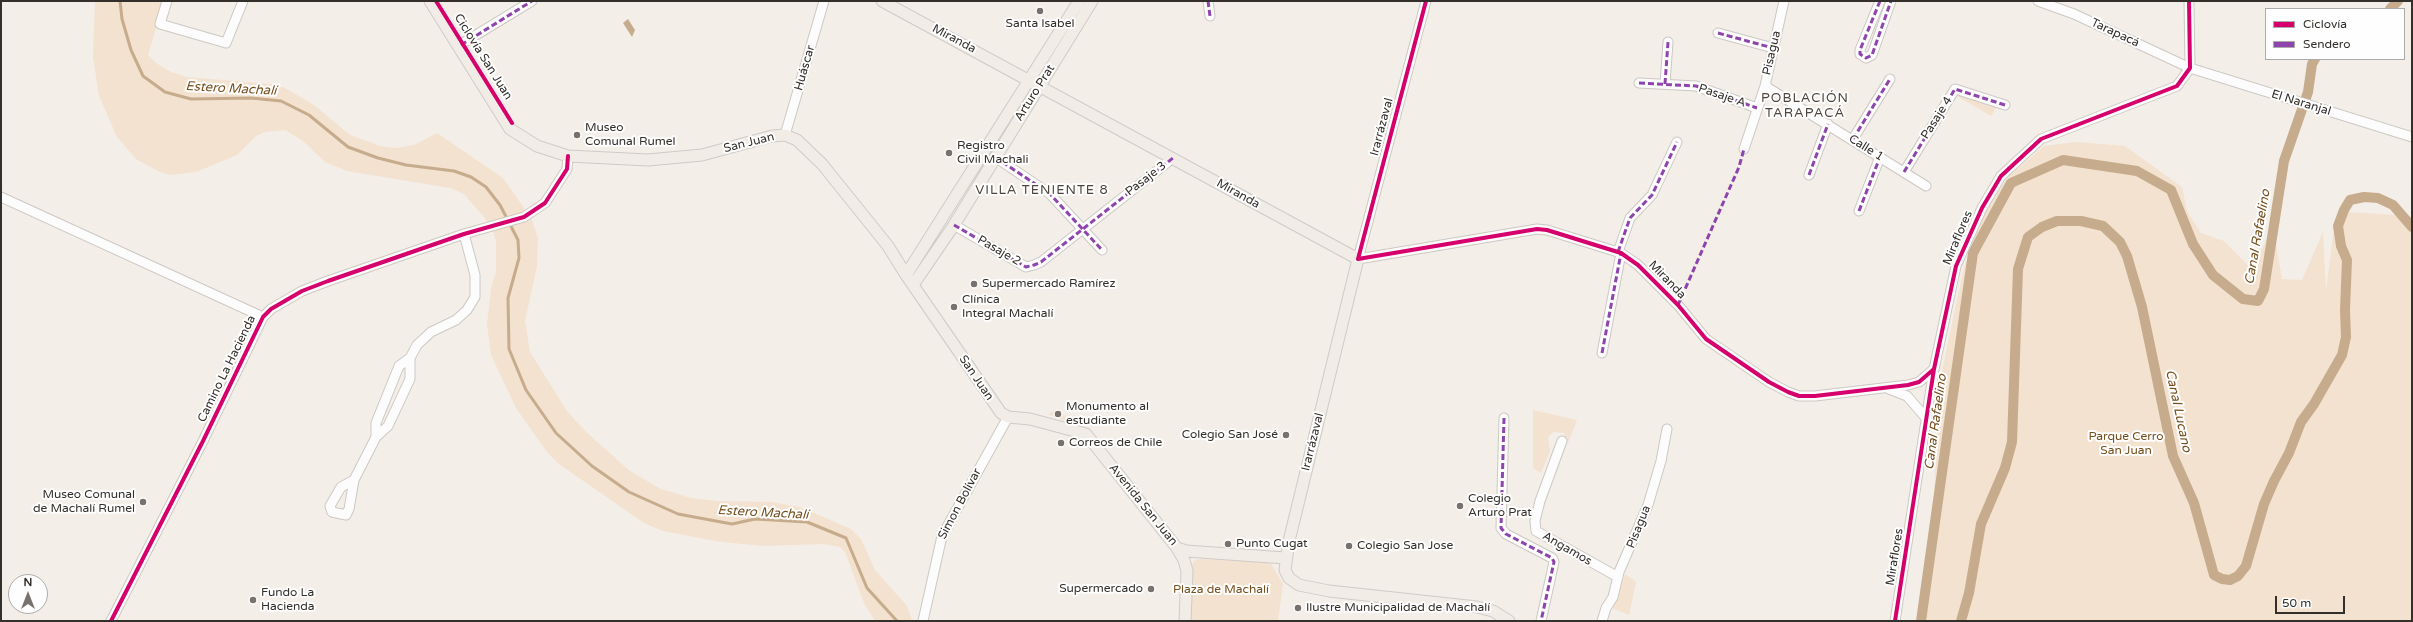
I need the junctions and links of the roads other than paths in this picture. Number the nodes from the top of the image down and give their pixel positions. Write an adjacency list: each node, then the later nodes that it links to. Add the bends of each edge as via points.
1 (167, 1): 2 (street, via 160,24 226,43)
2 (243, 1)
3 (430, 1): 19 (main road, San Juan)
4 (532, 1): 19 (street)
5 (824, 1): 30 (street, Huáscar)
6 (882, 1): 23 (main road, Miranda)
7 (1079, 1): 23 (main road, Arturo Prat)
8 (1092, 1): 23 (main road, Arturo Prat)
9 (1208, 1): 16 (street)
10 (1426, 1): 49 (street, Irarrázaval)
11 (1784, 1): 20 (street, Pisagua)
12 (1880, 1): 13 (street, via 1860,50 1861,56 1866,58 1872,55)
13 (1891, 1)
14 (2038, 1): 21 (street, Tarapacá, via 2074,14)
15 (2189, 1): 21 (street)
16 (1210, 16)
17 (1718, 33): 20 (street)
18 (1668, 42): 25 (street)
19 (458, 46): 35 (main road, San Juan, via 510,129 537,146)
20 (1773, 48): 26 (street, Pisagua)
21 (2190, 68): 31 (street, El Naranjal); 55 (street, Miraflores, via 2177,86 2041,139 2001,176 1982,208 1956,266)
22 (1890, 79): 32 (street)
23 (1035, 82): 36 (main road, Arturo Prat); 38 (main road, Miranda); 50 (main road, Arturo Prat)
24 (1639, 83): 25 (street, Pasaje A)
25 (1665, 84): 28 (street, Pasaje A, via 1696,86)
26 (1765, 86): 28 (street, Pisagua); 29 (street, Calle 1)
27 (2005, 105): 39 (street, Pasaje 4, via 1955,89)
28 (1757, 108): 34 (street, Pisagua)
29 (1828, 124): 32 (street, Calle 1); 40 (street)
30 (785, 135): 35 (main road, San Juan, via 694,156 648,160); 50 (main road, San Juan, via 797,140 822,164 888,246)
31 (2412, 137)
32 (1852, 140): 37 (street, Calle 1)
33 (1677, 142): 48 (street, via 1652,195 1630,218)
34 (1744, 149)
35 (568, 156): 46 (street, Camino La Hacienda, via 567,168 545,203 524,217)
36 (995, 157): 44 (main road, Arturo Prat); 45 (street, via 1050,194)
37 (1880, 157): 39 (street, Calle 1); 43 (street)
38 (1173, 158): 45 (street, Pasaje 3); 49 (main road, Miranda)
39 (1904, 172): 41 (street, Calle 1)
40 (1809, 175)
41 (1926, 186)
42 (1, 197): 52 (street)
43 (1859, 211)
44 (954, 225): 45 (street, Pasaje 2, via 1026,267 1041,262); 51 (main road, Arturo Prat)
45 (1082, 229): 47 (street)
46 (464, 234): 52 (street, Camino La Hacienda, via 302,291 271,309); 54 (street, via 475,275 475,297 467,310 456,320 431,332 417,345)
47 (1102, 250)
48 (1619, 253): 49 (street, Miranda, via 1556,232 1536,229); 53 (street); 56 (street, Miranda, via 1638,265 1678,305 1706,339 1778,387 1799,396 1815,396)
49 (1358, 259): 65 (main road, Irarrázaval)
50 (906, 276): 51 (main road, San Juan)
51 (913, 285): 57 (main road, San Juan, via 997,408)
52 (263, 317): 67 (street, Camino La Hacienda, via 203,442)
53 (1602, 353)
54 (410, 358): 61 (street, via 399,366 376,423); 61 (street, via 410,379 388,426)
55 (1934, 369): 56 (street, Miranda, via 1919,382); 59 (street, Miraflores)
56 (1883, 387): 59 (street, Miranda, via 1907,396)
57 (1008, 417): 64 (main road, Avenida San Juan, via 1030,419 1086,434); 68 (street, Simon Bolívar, via 942,536)
58 (1504, 418): 71 (street, via 1501,528 1506,534 1552,558 1554,562)
59 (1926, 418): 73 (street, Miraflores)
60 (1667, 429): 66 (street, Pisagua, via 1655,486)
61 (376, 436): 63 (street)
62 (1562, 441): 66 (street, Angamos, via 1540,501 1535,521 1536,531)
63 (354, 480)
64 (1177, 548): 65 (main road, Avenida San Juan, via 1186,551); 69 (main road, via 1187,571)
65 (1285, 558): 70 (main road, via 1284,570 1289,578 1299,585 1329,591 1477,607 1492,611)
66 (1618, 578): 72 (street, Pisagua)
67 (111, 621)
68 (923, 621)
69 (1185, 621)
70 (1509, 621)
71 (1541, 621)
72 (1602, 621)
73 (1895, 621)

